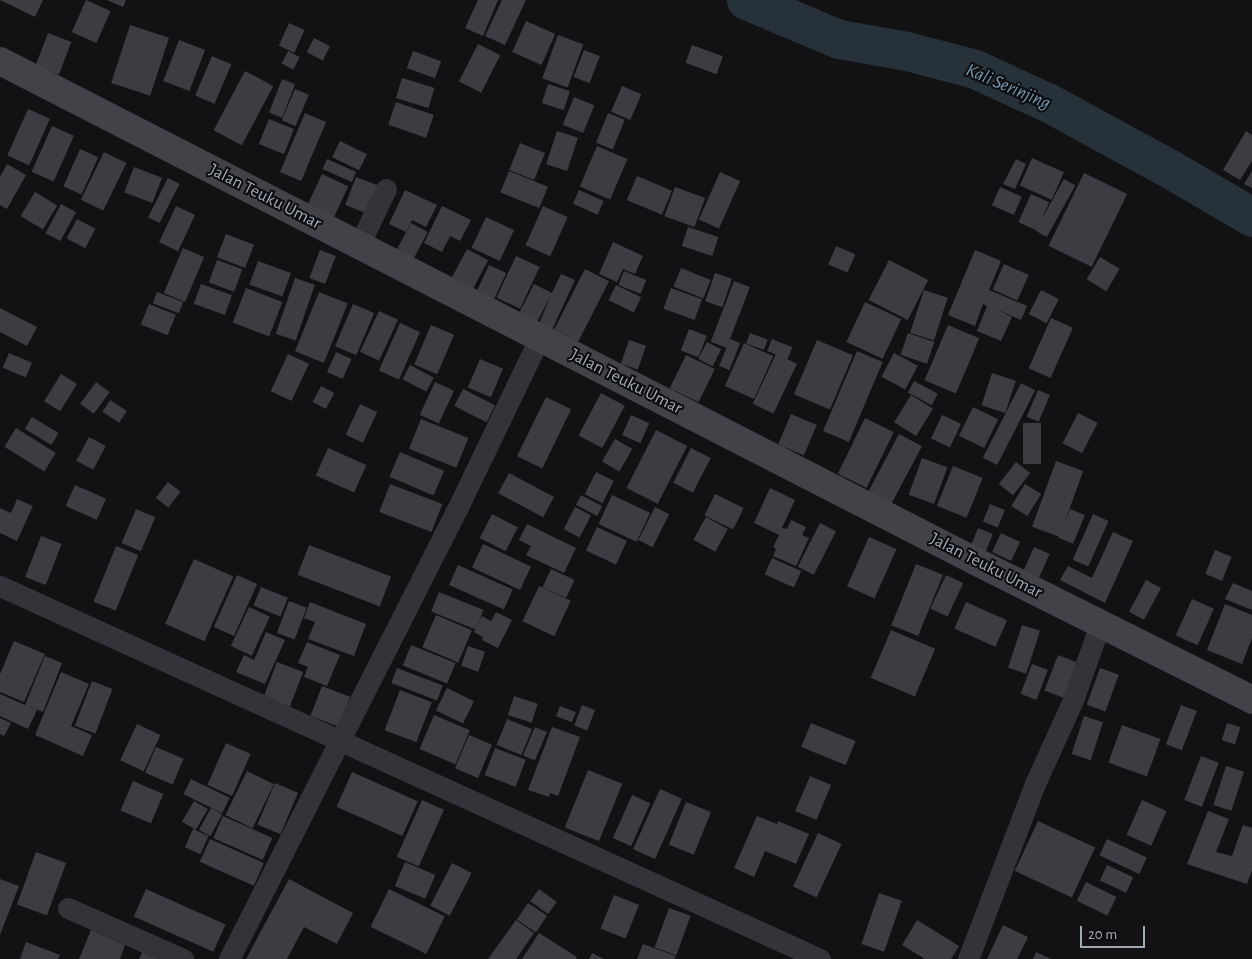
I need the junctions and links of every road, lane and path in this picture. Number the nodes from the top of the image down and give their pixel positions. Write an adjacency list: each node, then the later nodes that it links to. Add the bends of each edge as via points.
1 (0, 61): 3 (main road, Jalan Teuku Umar)
2 (386, 189): 3 (street)
3 (359, 244): 4 (main road, Jalan Teuku Umar)
4 (540, 338): 6 (main road, Jalan Teuku Umar); 8 (street)
5 (0, 586): 8 (street)
6 (1100, 624): 7 (main road, Jalan Teuku Umar); 13 (street, via 1073,700 1034,786)
7 (1252, 700)
8 (339, 741): 11 (street); 12 (street)
9 (68, 908): 10 (street)
10 (183, 959)
11 (229, 959)
12 (820, 959)
13 (968, 959)

